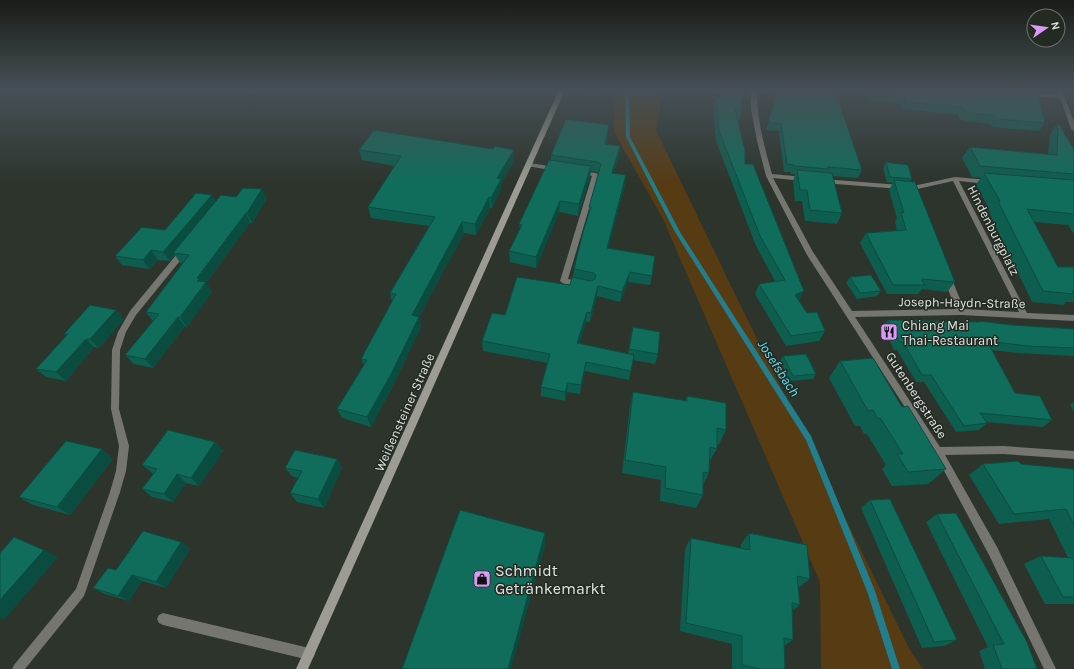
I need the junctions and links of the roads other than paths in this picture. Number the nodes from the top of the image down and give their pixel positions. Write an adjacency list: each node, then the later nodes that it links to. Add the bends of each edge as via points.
1 (548, 121): 3 (main road, Weißensteiner Straße)
2 (756, 121): 6 (street, Gutenbergstraße)
3 (529, 165): 4 (street); 19 (main road, Weißensteiner Straße)
4 (566, 171)
5 (574, 172): 11 (street, via 596,175 564,281)
6 (769, 176): 7 (street, via 914,192); 13 (street, Gutenbergstraße, via 810,252)
7 (955, 179): 8 (street); 14 (street, Hindenburgplatz)
8 (994, 182)
9 (188, 246): 20 (street, via 133,314 122,332 118,344 115,376 115,409 124,446 116,492 80,592)
10 (944, 268): 12 (street)
11 (590, 286)
12 (961, 312): 13 (street, Joseph-Haydn-Straße); 14 (street, Joseph-Haydn-Straße)
13 (850, 314): 16 (street, Gutenbergstraße)
14 (1024, 314): 15 (street, Joseph-Haydn-Straße)
15 (1074, 318)
16 (938, 451): 17 (street, via 1003,450); 22 (street, Gutenbergstraße, via 993,550)
17 (1074, 455)
18 (163, 619): 19 (street)
19 (309, 654): 21 (main road, Weißensteiner Straße)
20 (18, 669)
21 (302, 669)
22 (1050, 669)

